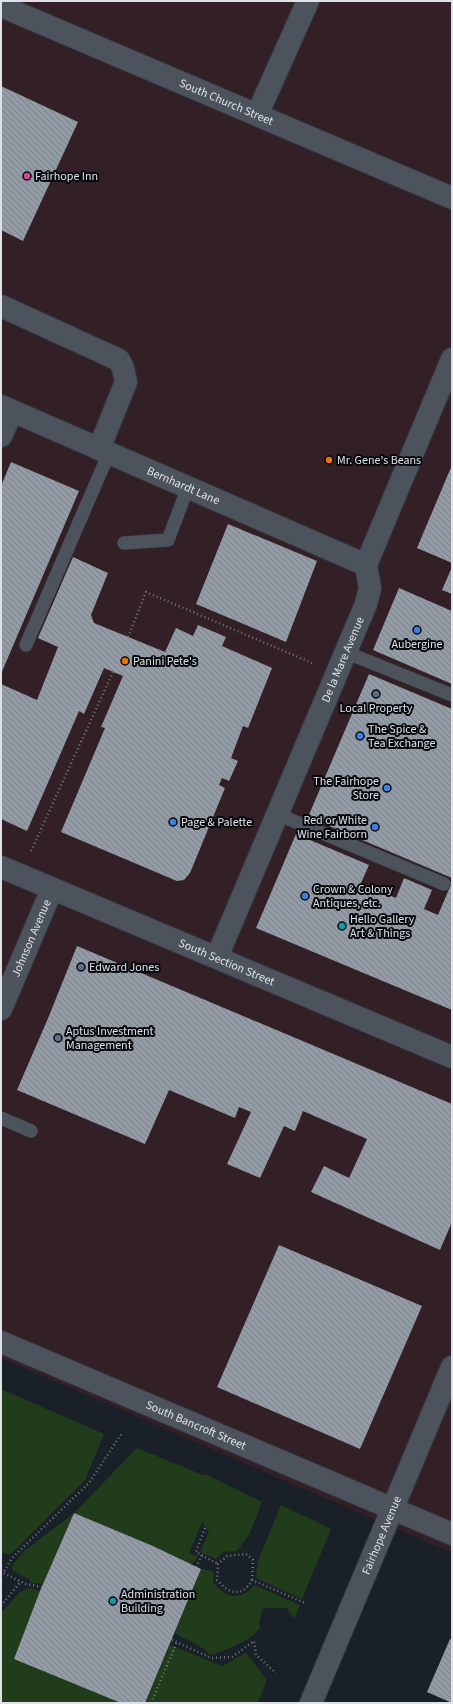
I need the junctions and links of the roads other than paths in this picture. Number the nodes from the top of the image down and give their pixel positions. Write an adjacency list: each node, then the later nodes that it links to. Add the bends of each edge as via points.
1 (308, 1): 3 (street)
2 (1, 6): 3 (street, South Church Street)
3 (257, 115): 4 (street, South Church Street)
4 (452, 198)
5 (1, 306): 9 (street, via 119,360 126,382)
6 (452, 359): 12 (street)
7 (6, 408): 8 (street); 9 (street, Bernhardt Lane)
8 (1, 436)
9 (104, 451): 10 (street, Bernhardt Lane); 13 (lane)
10 (188, 487): 11 (lane, via 168,540); 12 (street, Bernhardt Lane)
11 (124, 543)
12 (366, 565): 14 (street, De la Mare Avenue, via 370,588)
13 (26, 645)
14 (346, 652): 15 (lane); 16 (street, De la Mare Avenue)
15 (452, 695)
16 (277, 814): 18 (lane); 20 (street, De la Mare Avenue)
17 (11, 872): 19 (street, South Section Street)
18 (444, 884)
19 (52, 889): 20 (street, South Section Street); 21 (street, Johnson Avenue)
20 (217, 957): 22 (street, South Section Street)
21 (1, 1009)
22 (452, 1057)
23 (1, 1118): 24 (lane)
24 (32, 1131)
25 (1, 1342): 27 (street, South Bancroft Street)
26 (452, 1367): 27 (street, Fairhope Avenue)
27 (391, 1508): 28 (street, South Bancroft Street); 29 (street, Fairhope Avenue)
28 (452, 1534)
29 (311, 1703)

